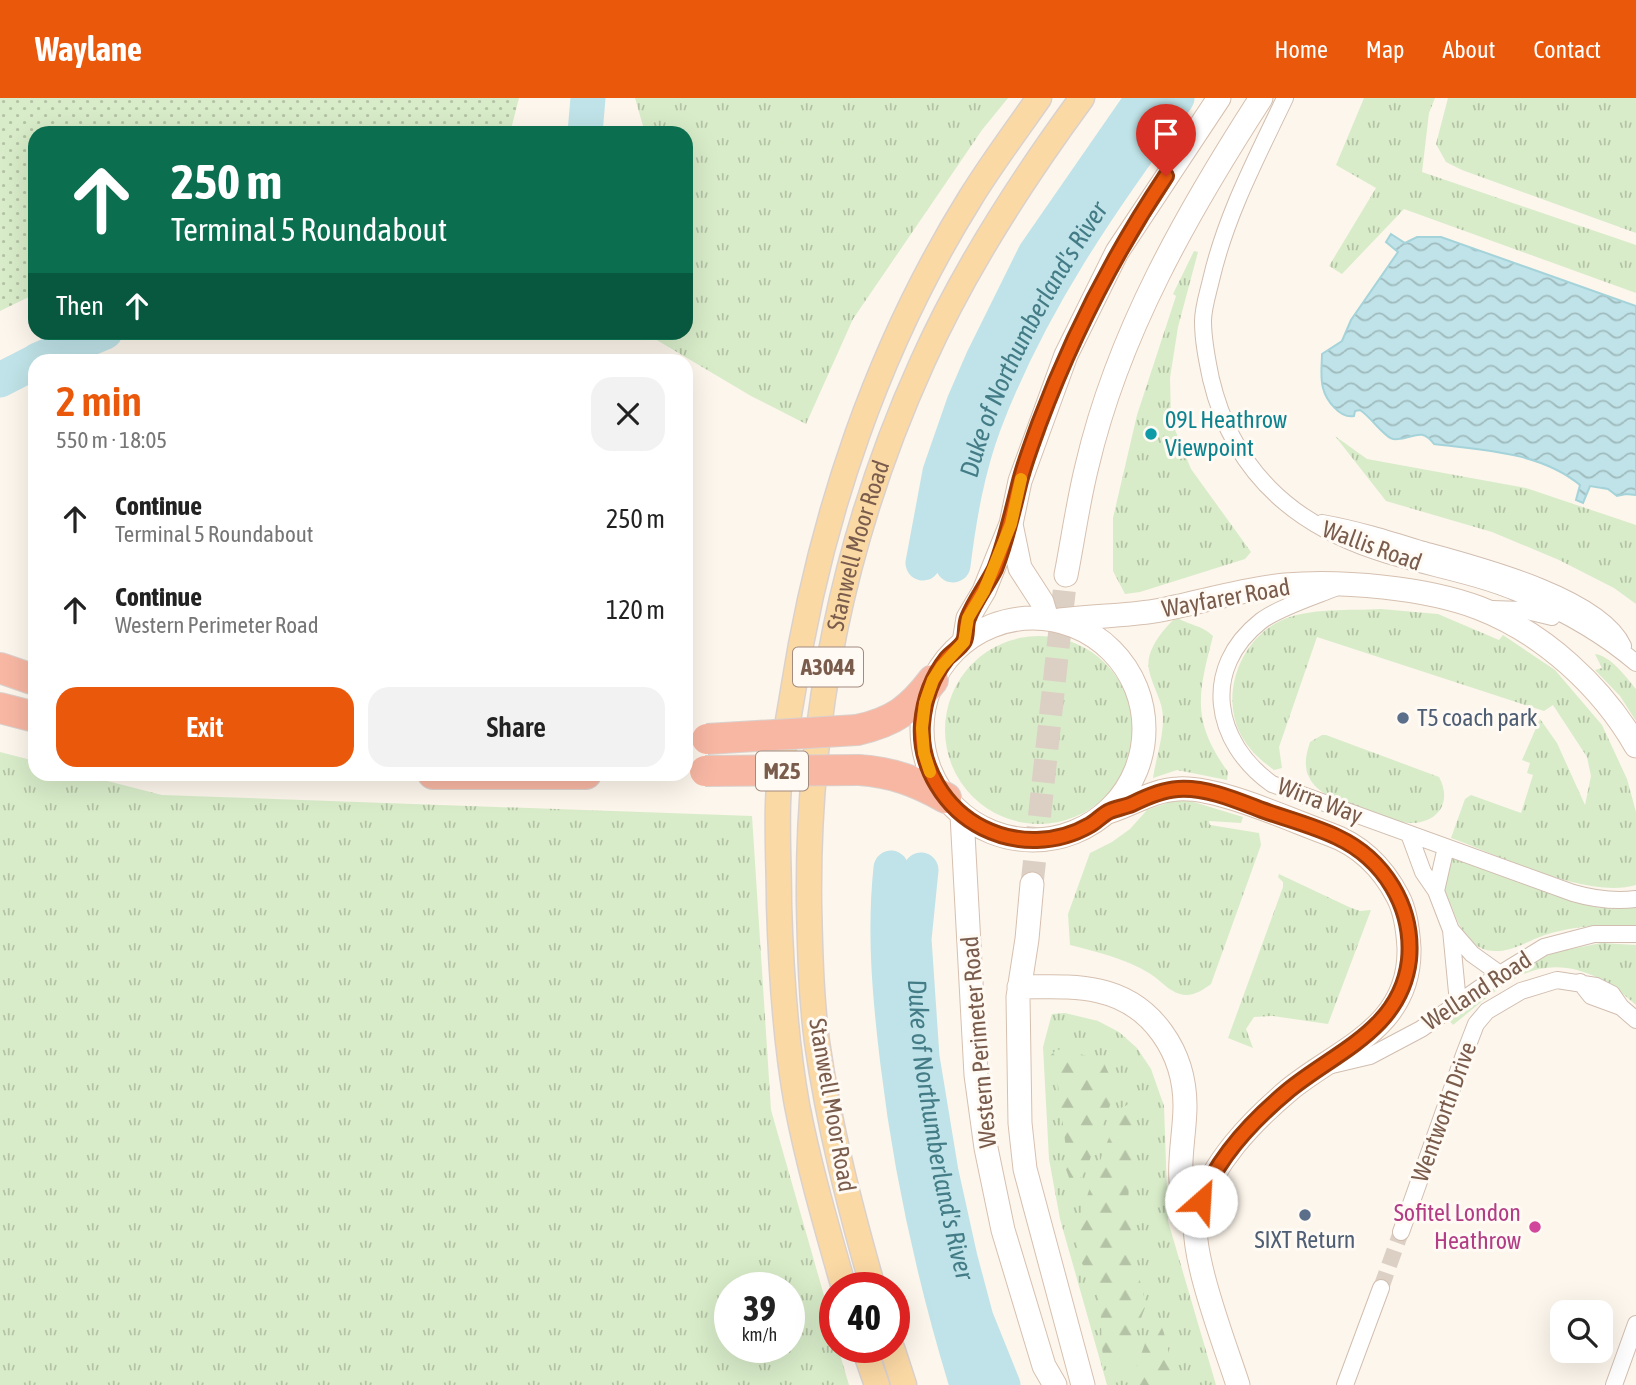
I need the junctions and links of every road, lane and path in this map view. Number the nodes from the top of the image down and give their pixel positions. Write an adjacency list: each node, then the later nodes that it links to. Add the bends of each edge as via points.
1 (1039, 98): 39 (main road, Stanwell Moor Road / A3044, via 970,198 884,365 832,509 799,651 778,803 780,948 797,1104)
2 (1082, 98): 40 (main road, Stanwell Moor Road / A3044, via 998,221 922,362 878,472 833,637 821,704 809,835 810,964 832,1132)
3 (1219, 98): 7 (street, via 1117,251 1093,298 1039,424)
4 (1261, 98): 8 (street, via 1198,199 1144,302 1112,382 1087,465)
5 (1285, 98): 6 (street, Wallis Road, via 1238,195 1215,262 1203,321 1214,391 1237,446 1254,473)
6 (1305, 520): 12 (street, Wallis Road, via 1375,552 1518,593); 14 (street, via 1521,579 1600,621 1622,642)
7 (1011, 524): 11 (street, via 1020,568); 13 (street, via 968,618)
8 (1066, 575)
9 (1342, 584): 10 (street, Wayfarer Road, via 1419,592); 11 (street, Wayfarer Road, via 1263,587 1159,610); 25 (street, Wirra Way, via 1265,618 1244,638 1227,668 1224,721 1241,757 1272,784)
10 (1479, 608): 12 (street, Wayfarer Road, via 1523,610); 21 (street, Wayfarer Road, via 1549,648 1589,682 1622,721)
11 (1051, 620): 13 (street, via 1017,619 989,627); 24 (street, via 1095,637 1112,651 1136,687 1142,706 1139,763)
12 (1571, 621): 14 (street, Wallis Road)
13 (964, 642): 17 (street)
14 (1631, 659)
15 (0, 668): 16 (highway)
16 (28, 678)
17 (933, 680): 20 (highway, M25, bridge, via 915,703 882,724 857,730); 23 (street, via 925,703 924,753 932,777)
18 (0, 708): 19 (highway)
19 (28, 715)
20 (696, 740)
21 (1636, 746)
22 (695, 771): 23 (highway, M25, bridge, via 882,771 922,785)
23 (954, 807): 24 (street, via 996,834 1035,841 1074,833); 47 (street, Western Perimeter Road, via 986,1148 1003,1230 1044,1366)
24 (1108, 812): 36 (street, via 1177,789 1223,796 1336,836 1374,862 1391,882 1408,933 1409,957 1397,1000 1375,1029)
25 (1409, 834): 26 (street, Wirra Way); 28 (street, via 1423,872)
26 (1446, 847): 28 (street); 29 (street, Wirra Way, via 1573,893 1597,899)
27 (1032, 884): 33 (street, Western Perimeter Road)
28 (1436, 891): 30 (street)
29 (1636, 899)
30 (1451, 930): 32 (street, via 1472,954); 34 (street)
31 (1636, 934): 32 (street, Welland Road, via 1594,934 1544,947)
32 (1500, 974): 34 (street, Welland Road)
33 (1019, 987): 37 (street, via 1100,991 1136,1007 1163,1034 1182,1070 1181,1183); 48 (street, Western Perimeter Road, via 1025,1169)
34 (1458, 1003): 36 (street, Welland Road, via 1370,1056)
35 (1636, 1020): 38 (street, Wentworth Drive, via 1612,994 1596,986 1557,980 1521,991 1487,1011 1476,1024)
36 (1323, 1068): 37 (street, via 1290,1089 1235,1144 1206,1187)
37 (1196, 1215): 49 (street, via 1202,1274)
38 (1401, 1232)
39 (839, 1272)
40 (869, 1272)
41 (1381, 1288): 50 (street)
42 (1636, 1324): 51 (street)
43 (869, 1363): 45 (main road)
44 (897, 1363): 46 (main road)
45 (877, 1385)
46 (904, 1385)
47 (1055, 1385)
48 (1083, 1385)
49 (1238, 1385)
50 (1345, 1385)
51 (1614, 1385)

